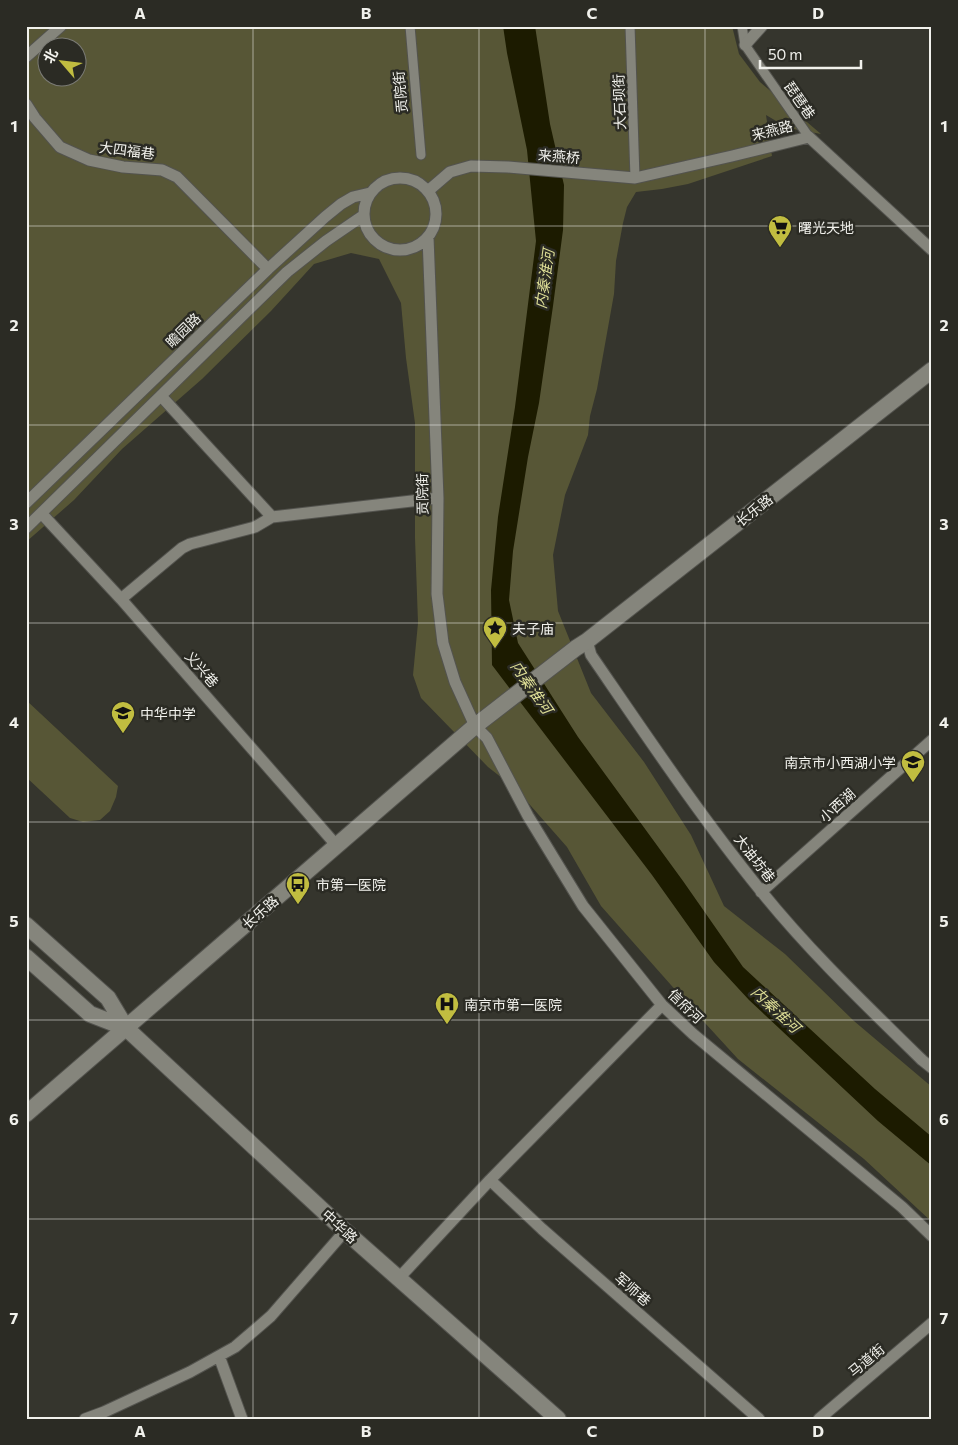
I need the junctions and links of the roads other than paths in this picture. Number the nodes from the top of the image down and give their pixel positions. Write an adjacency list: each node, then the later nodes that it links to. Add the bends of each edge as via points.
1 (61, 26): 7 (street)
2 (410, 26): 10 (street, 贡院街)
3 (630, 26): 12 (street, 大石坝街)
4 (742, 26): 6 (street, 琵琶巷)
5 (762, 26): 6 (street)
6 (745, 45): 9 (street, 琵琶巷)
7 (26, 57)
8 (26, 104): 18 (street, 大四福巷, via 60,147 90,160 162,170 177,177)
9 (809, 137): 12 (street, 来燕路); 17 (street, 来燕路)
10 (421, 155)
11 (609, 175): 12 (street, 来燕路); 13 (street, 来燕桥, via 471,166 450,172)
12 (635, 178)
13 (428, 190): 14 (street, via 420,183 398,178 378,185); 16 (street, via 436,214)
14 (370, 193): 15 (street); 18 (street, 瞻园路, via 342,204)
15 (364, 215): 16 (street, via 372,238 382,246 407,250); 20 (street, via 288,272)
16 (428, 237): 22 (street, 贡院街)
17 (932, 250)
18 (268, 269): 21 (street, 瞻园路)
19 (932, 370): 29 (main road, 长乐路)
20 (161, 396): 23 (street); 26 (street)
21 (43, 487): 23 (street, via 40,492 43,500); 24 (street, 瞻园路)
22 (438, 498): 26 (street); 30 (street, 贡院街, via 437,594 443,643 455,682)
23 (55, 500): 25 (street)
24 (26, 503): 25 (street, 义兴巷, via 39,506)
25 (40, 516): 27 (street); 28 (street, 义兴巷)
26 (272, 516): 28 (street, via 255,528 182,548)
27 (26, 528)
28 (121, 599): 33 (street, 义兴巷)
29 (582, 645): 30 (main road, 长乐路); 34 (street, 大油坊巷, via 688,796)
30 (475, 726): 31 (street, 贡院街); 33 (main road, 长乐路)
31 (488, 738): 37 (street, 信府河, via 528,816 583,906)
32 (932, 740): 34 (street, 小西湖)
33 (336, 846): 38 (main road, 长乐路)
34 (761, 892): 39 (street, 大油坊巷, via 825,964)
35 (26, 925): 38 (main road, 中华路, via 108,998)
36 (26, 957): 38 (main road, 中华路, via 90,1014)
37 (662, 1006): 41 (street); 43 (street, 信府河)
38 (126, 1028): 40 (main road, 长乐路); 42 (main road, 中华路)
39 (932, 1068)
40 (26, 1114)
41 (490, 1180): 44 (street); 50 (street, 军师巷)
42 (345, 1231): 44 (main road, 中华路); 46 (street, via 271,1316)
43 (932, 1236)
44 (399, 1278): 49 (main road, 中华路)
45 (932, 1323): 51 (street, 马道街)
46 (219, 1356): 47 (street); 48 (street)
47 (85, 1419)
48 (242, 1419)
49 (558, 1419)
50 (759, 1419)
51 (819, 1419)

